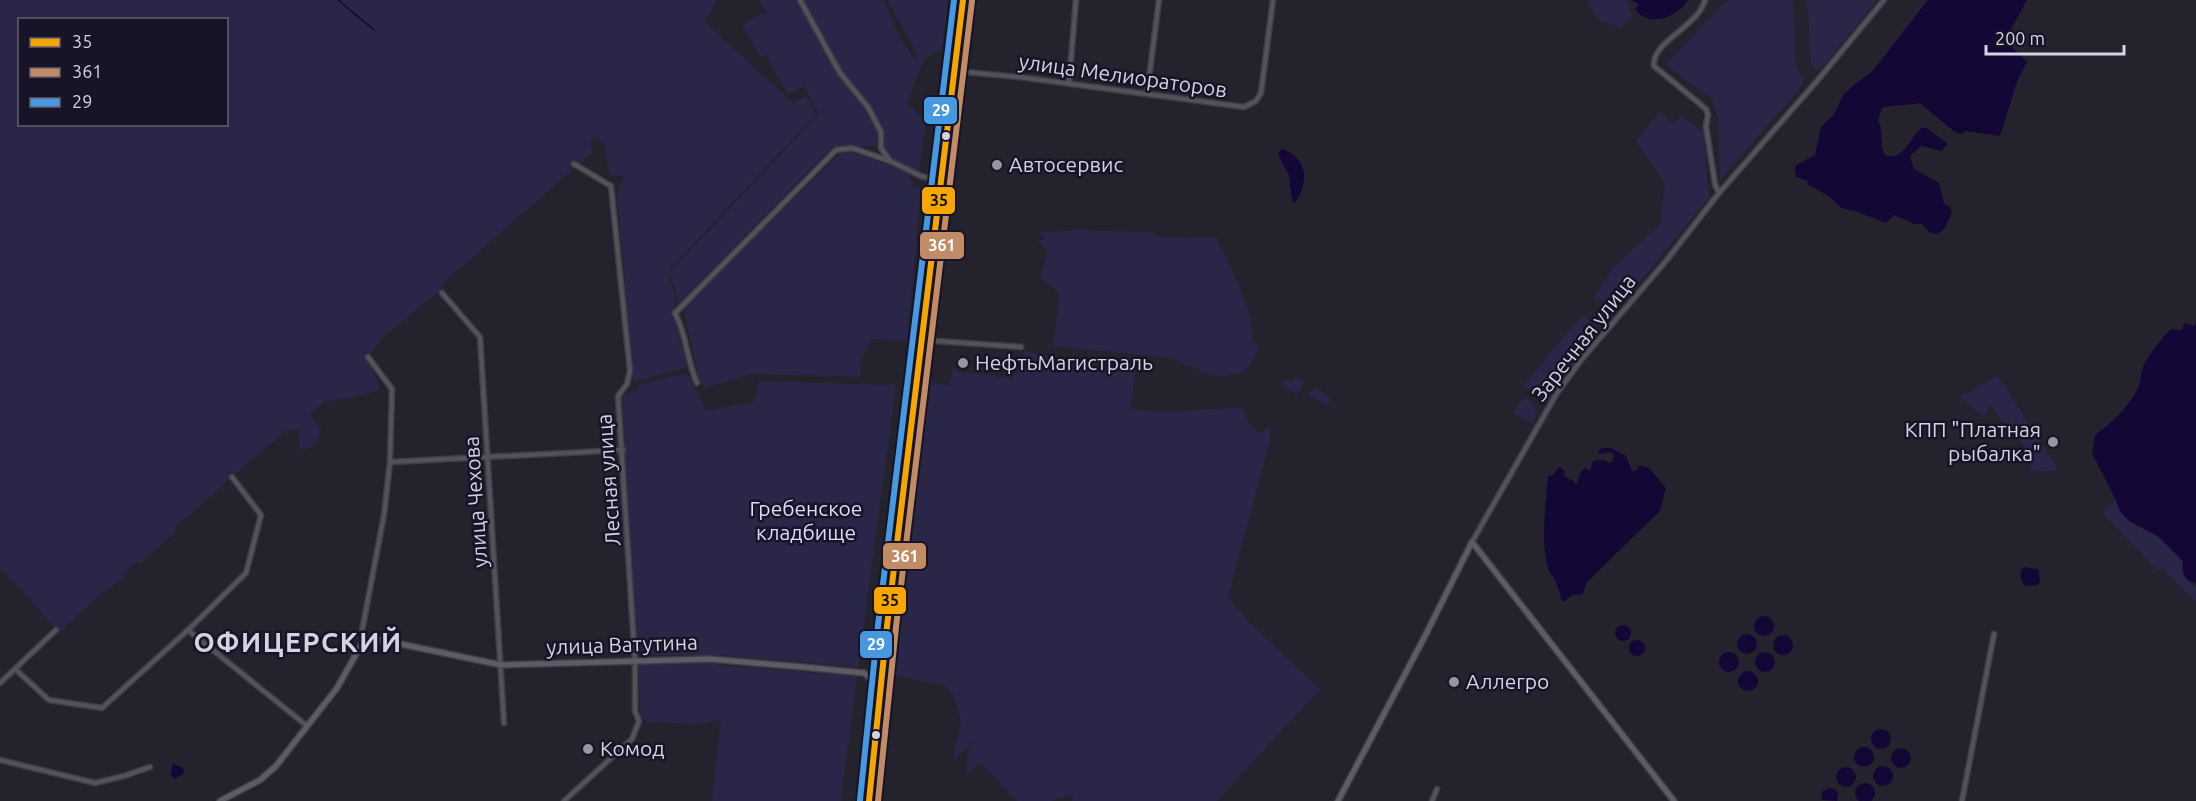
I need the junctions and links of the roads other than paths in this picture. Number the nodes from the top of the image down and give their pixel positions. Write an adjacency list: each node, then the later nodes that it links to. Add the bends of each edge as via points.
1 (800, 0): 12 (street, via 840,73 868,107 881,132 881,148)
2 (954, 0): 14 (main road)
3 (963, 0): 9 (main road)
4 (1076, 0): 10 (street)
5 (1159, 0): 11 (street)
6 (1273, 0): 11 (street, улица Мелиораторов, via 1261,93 1256,101 1244,107)
7 (1705, 0): 15 (street, via 1694,20 1653,60 1654,66 1706,109)
8 (1884, 0): 15 (street, Заречная улица)
9 (954, 71): 10 (street, улица Мелиораторов); 17 (main road)
10 (1069, 83): 11 (street, улица Мелиораторов)
11 (1148, 94)
12 (891, 161): 14 (street); 20 (street, via 852,148 836,150 680,306 675,313)
13 (574, 164): 21 (street, Лесная улица, via 611,186 630,371 618,396)
14 (933, 178): 32 (main road)
15 (1719, 193): 25 (street, Заречная улица, via 1557,393)
16 (442, 292): 22 (street, улица Чехова, via 480,337)
17 (922, 340): 18 (street); 45 (main road, via 887,626)
18 (1021, 347)
19 (368, 357): 23 (street, via 392,389)
20 (697, 384)
21 (623, 450): 22 (street); 30 (street, Лесная улица)
22 (488, 456): 23 (street); 31 (street, улица Чехова)
23 (390, 462): 29 (street, via 362,631)
24 (232, 477): 27 (street, via 261,515 246,573)
25 (1472, 542): 46 (street, Заречная улица); 48 (street)
26 (56, 630): 33 (street)
27 (188, 630): 33 (street, via 102,708 49,700); 38 (street)
28 (1994, 634): 49 (street)
29 (364, 640): 31 (street, улица Ватутина, via 372,638); 38 (street, via 337,688)
30 (635, 661): 31 (street, улица Ватутина); 34 (street, улица Ватутина, via 710,659); 43 (street, Лесная улица, via 635,711 639,721 632,740)
31 (501, 665): 37 (street, улица Чехова)
32 (876, 666): 34 (street); 36 (main road)
33 (15, 669): 35 (street)
34 (864, 673): 36 (street)
35 (0, 683)
36 (875, 688): 44 (main road)
37 (504, 723)
38 (308, 727): 42 (street, via 268,775)
39 (0, 760): 40 (street, via 95,783)
40 (150, 767)
41 (1437, 789): 47 (street)
42 (224, 800)
43 (564, 801)
44 (862, 801)
45 (872, 801)
46 (1338, 801)
47 (1432, 801)
48 (1674, 801)
49 (1962, 801)

